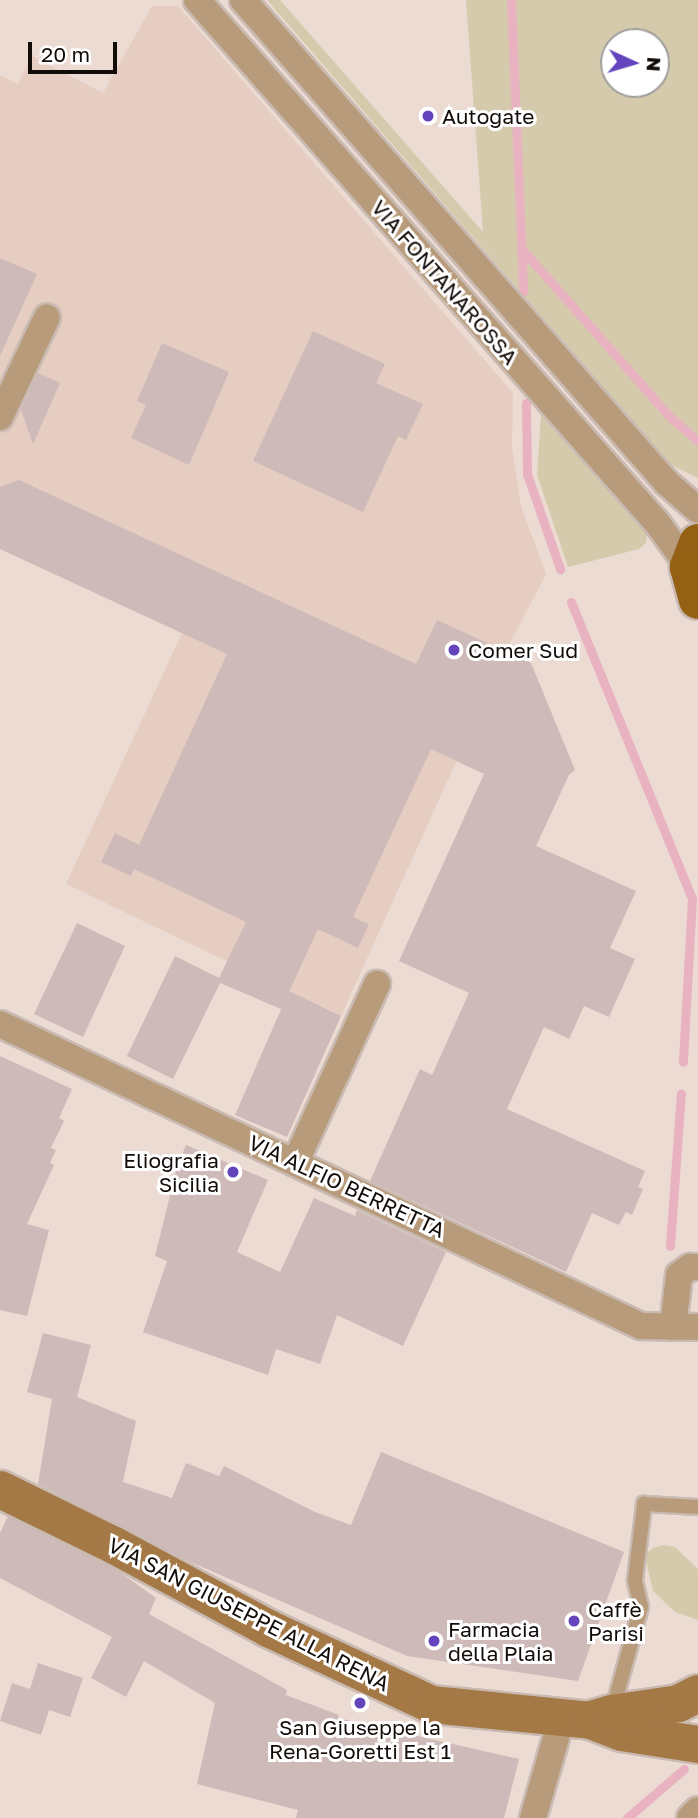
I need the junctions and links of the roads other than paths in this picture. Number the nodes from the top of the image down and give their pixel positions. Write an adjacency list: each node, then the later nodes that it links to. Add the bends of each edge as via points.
1 (197, 0): 6 (street, VIA FONTANAROSSA)
2 (243, 0): 5 (street, VIA FONTANAROSSA, via 667,483)
3 (47, 317): 4 (street)
4 (0, 417)
5 (698, 510)
6 (695, 570)
7 (377, 984): 9 (street)
8 (0, 1024): 9 (street, VIA ALFIO BERRETTA)
9 (296, 1161): 11 (street, VIA ALFIO BERRETTA, via 641,1326)
10 (698, 1267): 11 (street, via 679,1275)
11 (685, 1327)
12 (0, 1489): 15 (main road, VIA SAN GIUSEPPE ALLA RENA, via 268,1628 431,1703)
13 (698, 1507): 15 (lane, via 644,1504 635,1580 641,1607)
14 (698, 1693): 15 (main road, via 668,1705)
15 (588, 1717): 16 (main road, via 621,1732); 18 (street)
16 (698, 1744)
17 (698, 1810): 19 (street)
18 (533, 1818)
19 (690, 1818)

